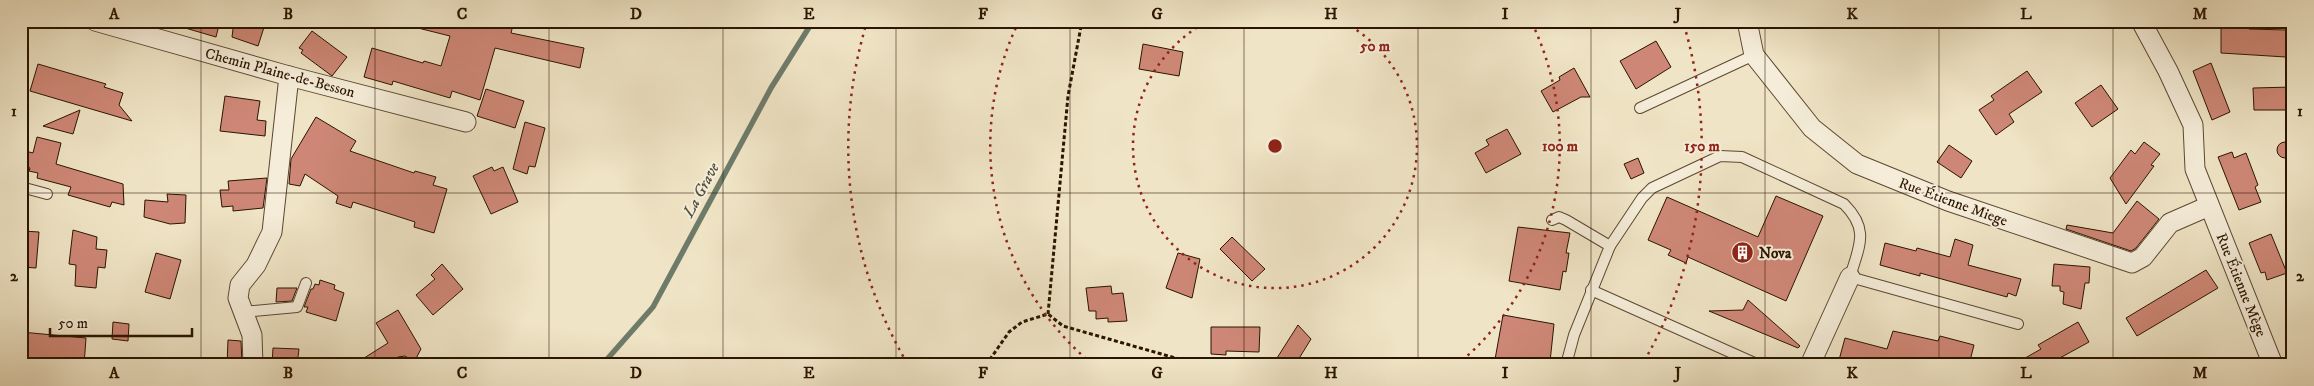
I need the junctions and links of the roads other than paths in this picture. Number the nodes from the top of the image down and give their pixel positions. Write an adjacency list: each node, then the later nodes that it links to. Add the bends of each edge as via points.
1 (95, 21): 5 (street, Chemin Plaine-de-Besson)
2 (1747, 21): 4 (street, Rue Étienne Miege)
3 (2141, 21): 10 (street, Rue Étienne Mège, via 2193,125 2195,169)
4 (1754, 55): 6 (lane); 10 (street, Rue Étienne Miege, via 1812,128 1857,164 1948,201 2124,262 2132,263 2143,257 2170,223)
5 (289, 76): 7 (street, Chemin Plaine-de-Besson); 16 (street, via 272,232 256,265 240,285 238,298)
6 (1640, 108)
7 (466, 122)
8 (21, 187): 9 (lane)
9 (47, 194)
10 (2209, 206): 22 (street, Rue Étienne Mège)
11 (1552, 220): 12 (lane, via 1560,217)
12 (1610, 246): 13 (lane, via 1652,188 1720,156 1742,157 1844,204 1856,216 1861,236); 15 (lane)
13 (1850, 277): 17 (lane); 21 (street)
14 (306, 283): 16 (lane, via 297,307)
15 (1591, 290): 19 (lane); 20 (lane)
16 (242, 312): 18 (street, via 252,335)
17 (2018, 324)
18 (252, 365)
19 (1566, 365)
20 (1759, 365)
21 (1810, 365)
22 (2273, 365)

